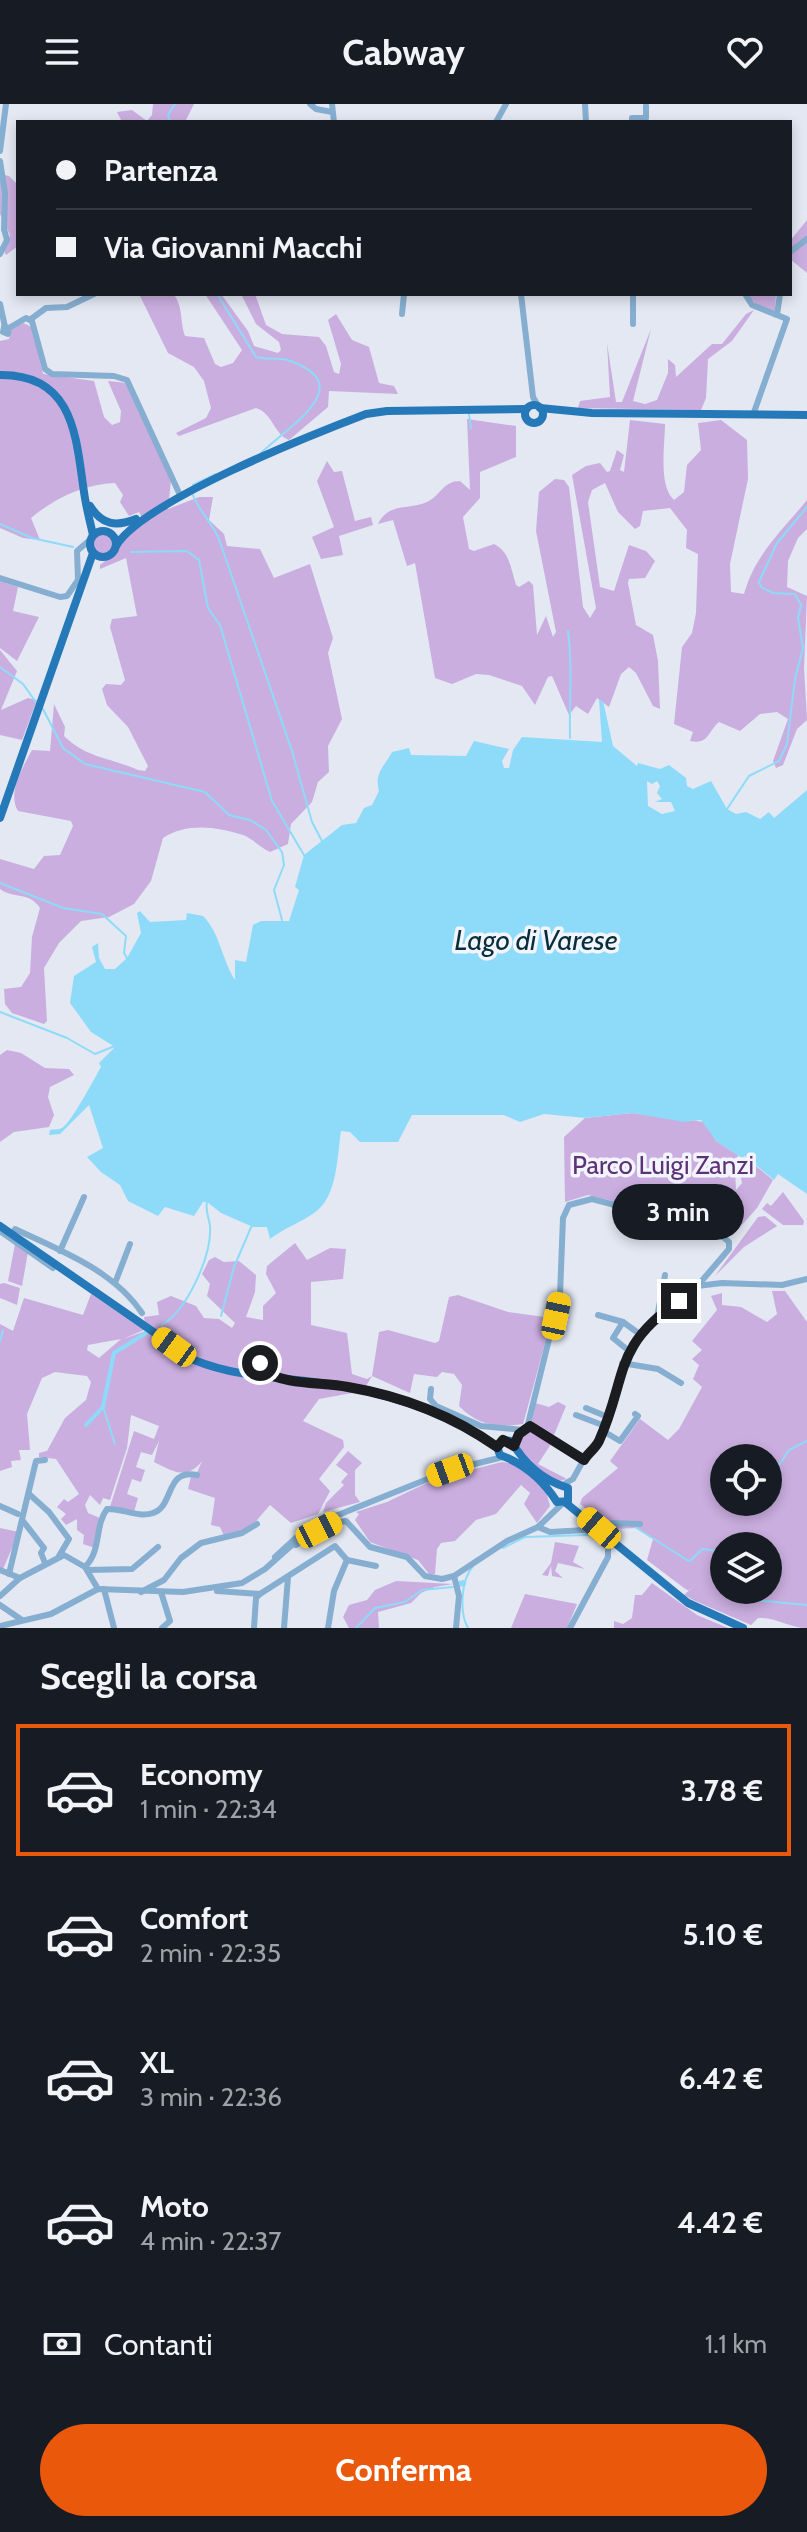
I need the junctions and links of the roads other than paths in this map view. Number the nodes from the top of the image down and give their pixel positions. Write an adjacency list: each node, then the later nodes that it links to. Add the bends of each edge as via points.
1 (6, 104): 6 (street)
2 (310, 104): 4 (street)
3 (646, 106): 5 (street, via 646,118)
4 (332, 108)
5 (632, 120)
6 (0, 151)
7 (0, 161): 8 (street, via 5,193)
8 (2, 228): 9 (street, via 7,240)
9 (0, 254)
10 (90, 296): 19 (street, via 67,307 46,308)
11 (404, 296): 17 (street)
12 (521, 296): 23 (street)
13 (633, 296): 20 (street)
14 (746, 296): 18 (street, via 752,305)
15 (780, 296): 18 (street)
16 (0, 304): 21 (street)
17 (402, 314)
18 (777, 315): 24 (street, via 787,319)
19 (31, 319): 21 (street); 32 (street, via 48,372 114,376 130,383)
20 (633, 324)
21 (5, 332)
22 (0, 375): 31 (main road, via 26,378 45,389 69,415 77,432)
23 (533, 409): 24 (main road); 26 (main road, via 387,411)
24 (753, 415): 25 (main road)
25 (807, 415)
26 (329, 429): 27 (main road); 28 (main road)
27 (282, 450): 28 (main road); 29 (main road)
28 (263, 465): 29 (main road); 30 (main road)
29 (236, 471): 30 (main road)
30 (199, 488): 32 (main road)
31 (84, 495): 33 (main road, via 106,523 126,523); 34 (main road)
32 (180, 495): 33 (main road)
33 (150, 513): 35 (main road)
34 (90, 516): 36 (main road); 37 (main road)
35 (125, 531): 36 (main road); 38 (main road)
36 (107, 533): 37 (main road); 38 (main road)
37 (92, 536): 39 (street); 40 (main road)
38 (116, 546): 41 (main road)
39 (79, 547): 40 (street); 42 (street, via 78,580 67,596)
40 (93, 552): 41 (main road); 43 (main road)
41 (103, 557): 43 (main road)
42 (0, 578)
43 (85, 583): 44 (main road)
44 (4, 794): 45 (main road)
45 (0, 818)
46 (84, 1197): 50 (street)
47 (0, 1228): 48 (main road); 51 (street)
48 (14, 1232): 50 (street); 64 (main road, via 194,1360 231,1373)
49 (130, 1244): 54 (street)
50 (60, 1251): 54 (street)
51 (53, 1268)
52 (665, 1275): 58 (street)
53 (807, 1279): 55 (street, via 782,1285)
54 (115, 1283): 56 (street)
55 (697, 1286): 58 (street); 72 (street, via 731,1245 713,1230 587,1198 573,1202 565,1212 560,1295)
56 (142, 1313)
57 (598, 1315): 59 (street)
58 (657, 1317): 60 (street)
59 (623, 1322): 60 (street); 61 (street, via 613,1338)
60 (641, 1335): 61 (street)
61 (629, 1351): 63 (street)
62 (260, 1363): 64 (street, via 263,1371)
63 (622, 1363): 65 (street, via 654,1368); 70 (street)
64 (277, 1378): 73 (main road, via 362,1390 414,1404)
65 (681, 1383)
66 (431, 1389): 72 (street, via 432,1403 471,1422)
67 (586, 1408): 70 (street)
68 (635, 1414): 71 (street, via 620,1441)
69 (576, 1415): 71 (street)
70 (608, 1417): 71 (street)
71 (604, 1428): 74 (street, via 596,1447)
72 (525, 1429): 73 (street); 74 (street)
73 (502, 1449): 78 (main road); 79 (main road, via 548,1485); 83 (street)
74 (584, 1457): 78 (street)
75 (45, 1460): 77 (street, via 36,1461)
76 (197, 1475): 97 (street, via 174,1481 161,1509 153,1513 107,1509)
77 (29, 1494): 82 (street); 93 (street, via 69,1539)
78 (566, 1496): 79 (main road); 81 (street); 88 (main road)
79 (554, 1498): 81 (street)
80 (0, 1506): 82 (street)
81 (553, 1510): 86 (street)
82 (21, 1516): 95 (street, via 44,1548); 100 (street)
83 (334, 1516): 89 (street); 90 (street)
84 (257, 1524): 106 (street, via 201,1543 164,1580)
85 (640, 1524): 88 (street, via 613,1523)
86 (540, 1526): 88 (street, via 550,1532); 101 (street)
87 (319, 1530): 89 (street); 92 (street); 101 (street, via 346,1521 370,1547 411,1559 429,1578)
88 (598, 1531): 122 (street, via 608,1557); 123 (main road, via 688,1603)
89 (305, 1533): 90 (street); 92 (street)
90 (295, 1536): 98 (street)
91 (158, 1547): 97 (street, via 132,1569)
92 (285, 1554): 98 (street)
93 (59, 1556): 95 (street); 97 (street)
94 (347, 1560): 96 (street); 102 (street, via 335,1546); 120 (street, via 334,1591)
95 (45, 1563): 103 (street)
96 (376, 1566)
97 (89, 1567): 104 (street)
98 (265, 1569): 105 (street, via 242,1583)
99 (0, 1570): 100 (street)
100 (9, 1574): 103 (street)
101 (454, 1576): 121 (street, via 459,1596)
102 (288, 1577): 108 (street); 119 (street)
103 (20, 1578): 109 (street)
104 (101, 1589): 106 (street); 112 (street); 116 (street)
105 (198, 1590): 107 (street); 108 (street)
106 (141, 1592): 107 (street)
107 (161, 1592): 117 (street, via 170,1621)
108 (260, 1594): 118 (street)
109 (0, 1596)
110 (0, 1605): 111 (street)
111 (9, 1612): 113 (street); 114 (street)
112 (37, 1618): 113 (street); 115 (street)
113 (25, 1620): 114 (street)
114 (2, 1625)
115 (42, 1628)
116 (114, 1628)
117 (162, 1628)
118 (254, 1628)
119 (284, 1628)
120 (328, 1628)
121 (456, 1628)
122 (570, 1628)
123 (743, 1628)

